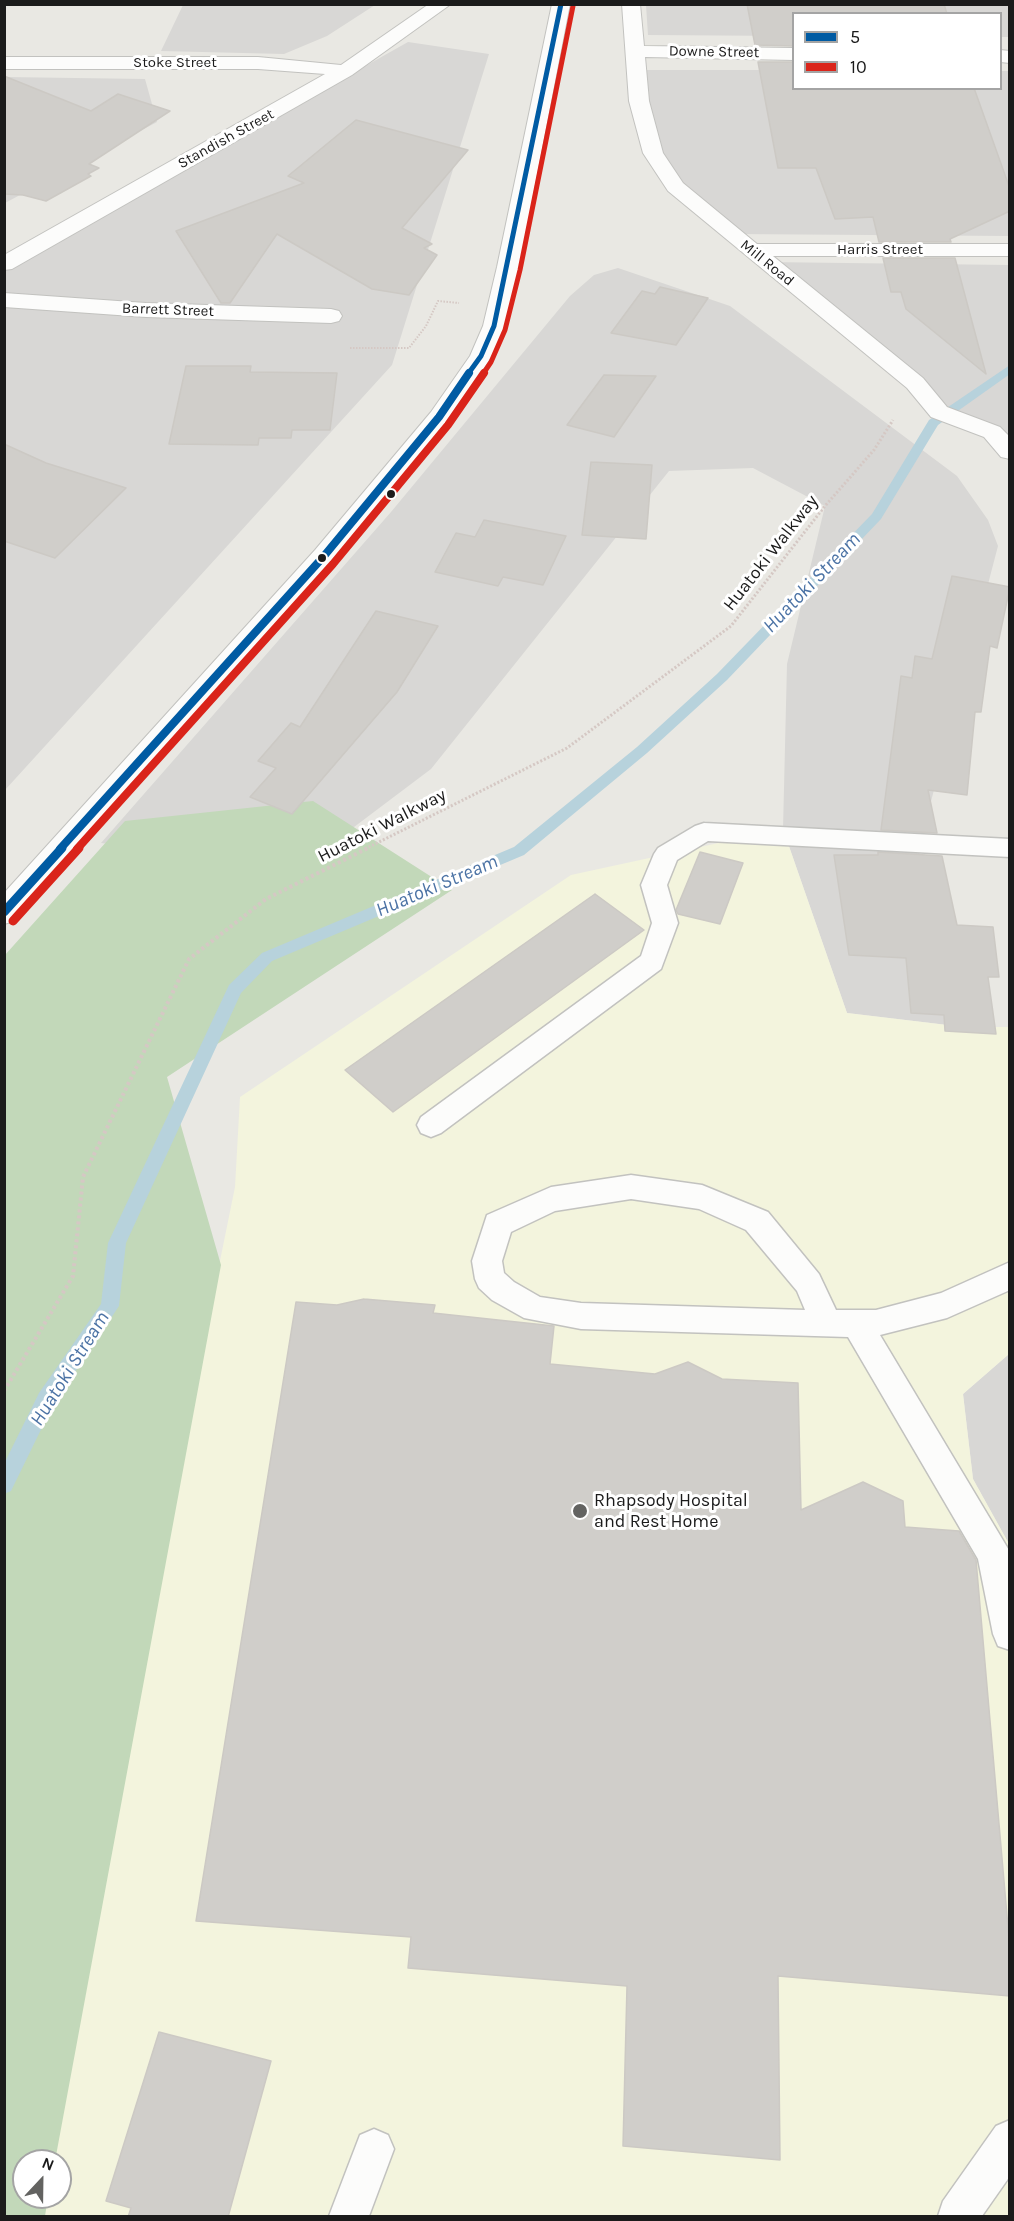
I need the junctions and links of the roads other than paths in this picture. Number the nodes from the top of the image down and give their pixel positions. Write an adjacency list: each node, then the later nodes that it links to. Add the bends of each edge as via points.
1 (441, 4): 7 (street, Standish Street)
2 (561, 4): 15 (street, via 499,307 481,356 439,417 324,556)
3 (631, 4): 4 (street, Mill Road)
4 (634, 51): 5 (street, Downe Street); 8 (street, Mill Road, via 639,101 658,164 675,187)
5 (792, 54)
6 (4, 63): 7 (street, Stoke Street, via 258,63)
7 (345, 71): 10 (street, Standish Street)
8 (751, 250): 9 (street, Harris Street); 13 (street, Mill Road, via 922,391 939,412 992,432)
9 (1010, 250)
10 (4, 264)
11 (4, 300): 12 (street, Barrett Street, via 146,310)
12 (331, 316)
13 (1010, 452)
14 (1010, 848): 16 (lane, via 704,832 667,854 654,885 665,923 652,962)
15 (4, 913)
16 (430, 1125)
17 (1010, 1275): 18 (lane, via 947,1305 876,1323)
18 (842, 1323): 18 (lane, via 757,1221 702,1197 631,1187 551,1199 498,1224 487,1261 490,1279 502,1291 535,1309 581,1316); 19 (lane, via 994,1555)
19 (1010, 1634)
20 (1010, 2140): 23 (lane)
21 (374, 2149): 22 (lane)
22 (349, 2217)
23 (958, 2217)

